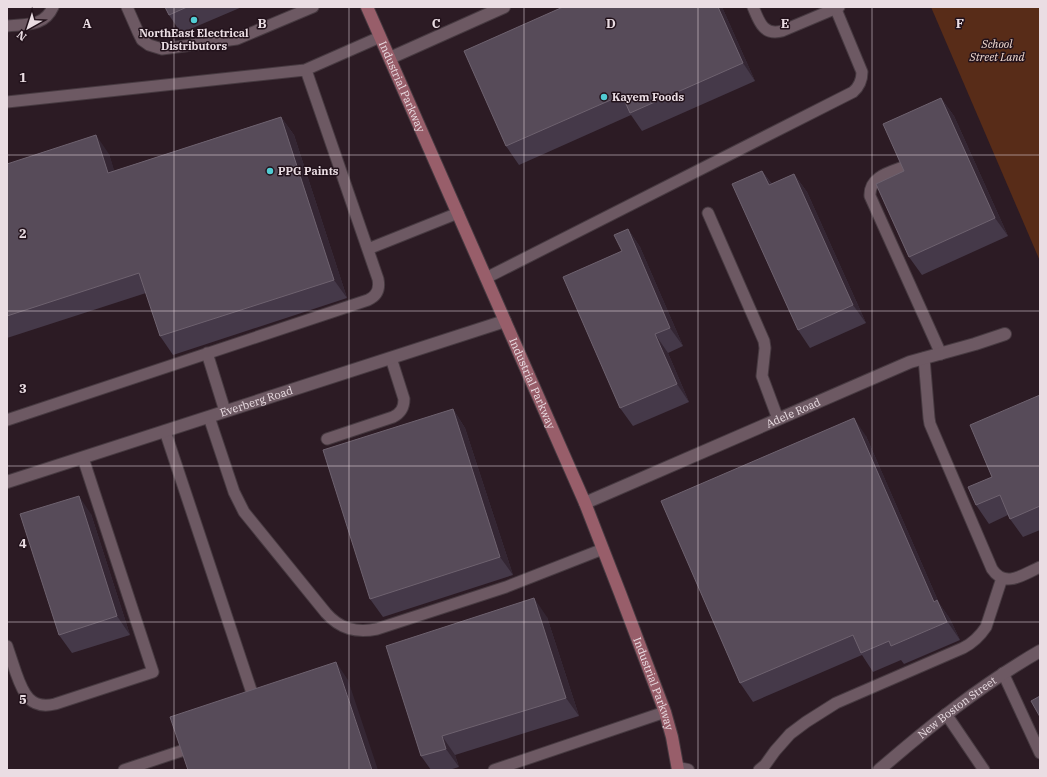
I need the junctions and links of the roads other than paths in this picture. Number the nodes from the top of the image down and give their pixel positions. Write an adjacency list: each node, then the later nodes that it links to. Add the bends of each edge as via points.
1 (53, 7): 8 (lane, via 43,20 35,24)
2 (127, 7): 3 (lane, via 142,40 162,49 237,38)
3 (313, 7)
4 (367, 7): 9 (main road, Industrial Parkway)
5 (504, 7): 10 (street)
6 (753, 7): 7 (lane, via 763,28 775,33)
7 (836, 8): 17 (lane, via 862,72 861,82 853,92)
8 (7, 26)
9 (380, 37): 10 (main road, Industrial Parkway); 11 (lane)
10 (390, 58): 14 (main road, Industrial Parkway)
11 (306, 70): 12 (lane); 16 (lane)
12 (7, 102)
13 (906, 166): 21 (lane, via 877,178 872,183 870,196)
14 (458, 213): 16 (lane); 17 (main road, Industrial Parkway)
15 (708, 213): 26 (lane, via 764,341 762,376)
16 (368, 249): 20 (lane, via 380,285 371,299)
17 (486, 278): 18 (main road, Industrial Parkway)
18 (505, 321): 22 (street, Everberg Road); 32 (main road, Industrial Parkway)
19 (1005, 334): 21 (street, Adele Road)
20 (207, 353): 24 (lane); 27 (lane)
21 (941, 354): 23 (street, Adele Road)
22 (391, 358): 24 (street, Everberg Road); 29 (lane, via 404,399 400,412 393,417)
23 (924, 358): 26 (street, Adele Road); 35 (lane, via 930,424 992,569)
24 (226, 411): 25 (street, Everberg Road)
25 (209, 417): 28 (street, Everberg Road); 33 (lane, via 234,492 244,512 331,619 353,630 377,629 506,587)
26 (778, 419): 32 (street, Adele Road)
27 (7, 420)
28 (165, 431): 30 (street, Everberg Road); 39 (lane)
29 (327, 439)
30 (82, 458): 31 (street, Everberg Road); 36 (lane, via 153,672 55,704 39,705 23,692)
31 (7, 482)
32 (585, 503): 33 (main road, Industrial Parkway)
33 (603, 549): 40 (main road, Industrial Parkway)
34 (1040, 567): 35 (lane, via 1013,579)
35 (1002, 578): 47 (lane, via 986,627 972,643 836,703 790,734)
36 (7, 646)
37 (1040, 651): 38 (street, New Boston Street)
38 (1003, 673): 41 (street, New Boston Street); 43 (lane)
39 (255, 702)
40 (664, 712): 44 (main road, Industrial Parkway); 46 (lane)
41 (946, 714): 48 (street, New Boston Street); 49 (lane)
42 (180, 751): 45 (lane)
43 (1040, 753)
44 (681, 769)
45 (124, 770)
46 (494, 770)
47 (760, 770)
48 (879, 770)
49 (984, 770)

